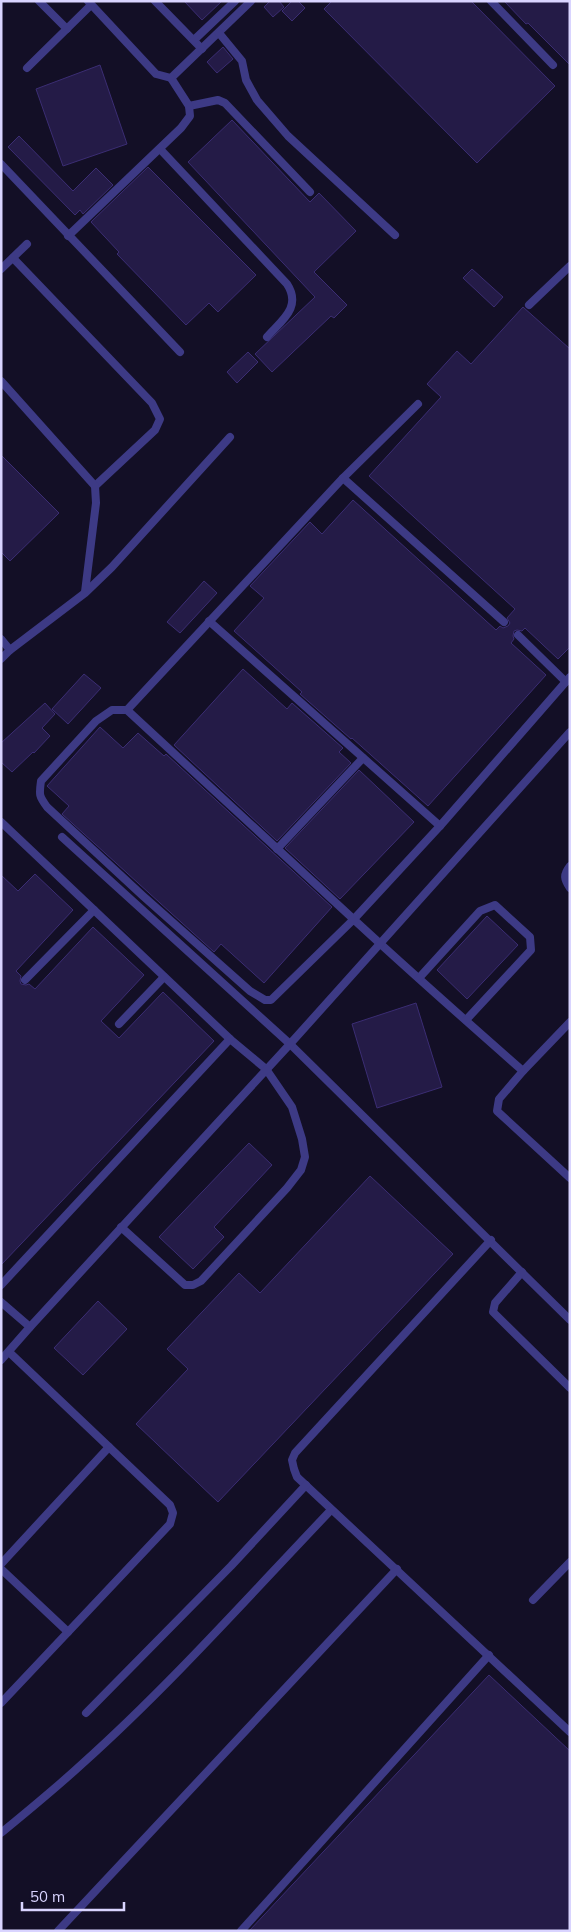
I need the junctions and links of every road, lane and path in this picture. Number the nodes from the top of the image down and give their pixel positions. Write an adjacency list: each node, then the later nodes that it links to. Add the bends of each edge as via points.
1 (39, 1): 7 (lane)
2 (155, 1): 9 (lane)
3 (235, 1): 9 (lane)
4 (251, 1): 8 (lane)
5 (491, 1): 11 (lane)
6 (89, 3): 7 (lane); 13 (lane, via 156,74)
7 (67, 29): 12 (lane)
8 (219, 33): 10 (lane); 18 (lane, via 242,61 246,80 257,100 288,136)
9 (194, 40): 10 (lane)
10 (202, 49): 13 (lane)
11 (553, 64)
12 (27, 68)
13 (171, 78): 14 (lane)
14 (189, 106): 15 (lane, via 190,116); 17 (lane, via 218,100 225,103)
15 (160, 149): 19 (lane); 25 (lane, via 293,294 293,304 288,313)
16 (1, 164): 19 (lane)
17 (310, 192)
18 (396, 235)
19 (68, 236): 26 (lane)
20 (27, 244): 21 (lane)
21 (12, 258): 23 (lane); 31 (lane, via 152,403 160,420 155,430)
22 (570, 266): 24 (lane)
23 (1, 269)
24 (529, 305)
25 (267, 337)
26 (180, 352)
27 (1, 381): 31 (lane)
28 (418, 404): 30 (lane)
29 (230, 438): 32 (lane, via 112,567)
30 (343, 478): 33 (lane); 34 (lane)
31 (95, 486): 32 (lane, via 96,503)
32 (85, 592): 37 (lane)
33 (209, 621): 40 (lane); 42 (lane)
34 (504, 622)
35 (518, 636): 39 (lane)
36 (1, 639): 37 (lane)
37 (10, 650): 38 (lane)
38 (1, 659)
39 (568, 679): 44 (lane)
40 (127, 710): 46 (lane); 50 (lane, via 112,710 96,721 41,781 40,797 47,807 88,846 264,1000 272,1000 279,994)
41 (570, 732): 51 (lane)
42 (363, 758): 44 (lane); 46 (lane)
43 (1, 822): 49 (lane)
44 (440, 826): 50 (lane)
45 (62, 837): 59 (lane)
46 (278, 849): 50 (lane)
47 (570, 866): 48 (lane, via 564,878)
48 (570, 888)
49 (94, 910): 52 (lane); 54 (lane)
50 (354, 919): 51 (lane)
51 (380, 943): 53 (lane); 59 (lane)
52 (164, 977): 57 (lane); 58 (lane)
53 (419, 978): 55 (lane); 55 (lane, via 480,911 495,905 530,937 531,950)
54 (25, 980)
55 (466, 1020): 61 (lane)
56 (570, 1022): 61 (lane)
57 (120, 1024)
58 (230, 1039): 60 (lane); 66 (lane)
59 (290, 1044): 60 (lane); 64 (lane)
60 (266, 1070): 63 (lane); 63 (lane, via 292,1107 302,1139 305,1157 301,1170 288,1188 201,1281 193,1285 185,1284)
61 (523, 1071): 62 (lane, via 499,1099 497,1111)
62 (570, 1178)
63 (120, 1227): 69 (lane)
64 (490, 1240): 65 (lane); 74 (lane, via 295,1453 292,1460 294,1469)
65 (522, 1272): 68 (lane); 72 (lane, via 494,1303 493,1312)
66 (1, 1285)
67 (1, 1302): 69 (lane)
68 (570, 1320)
69 (30, 1327): 70 (lane)
70 (9, 1352): 71 (lane); 73 (lane)
71 (1, 1360)
72 (570, 1388)
73 (109, 1447): 77 (lane); 81 (lane, via 170,1504 173,1513 170,1524)
74 (306, 1485): 75 (lane); 84 (lane)
75 (331, 1510): 79 (lane); 86 (lane, via 120,1729)
76 (570, 1562): 80 (lane)
77 (1, 1564)
78 (1, 1569): 81 (lane)
79 (397, 1569): 82 (lane); 87 (lane)
80 (533, 1600)
81 (68, 1632): 83 (lane)
82 (489, 1655): 85 (lane); 88 (lane)
83 (1, 1703)
84 (86, 1714)
85 (570, 1732)
86 (1, 1833)
87 (58, 1931)
88 (241, 1931)

